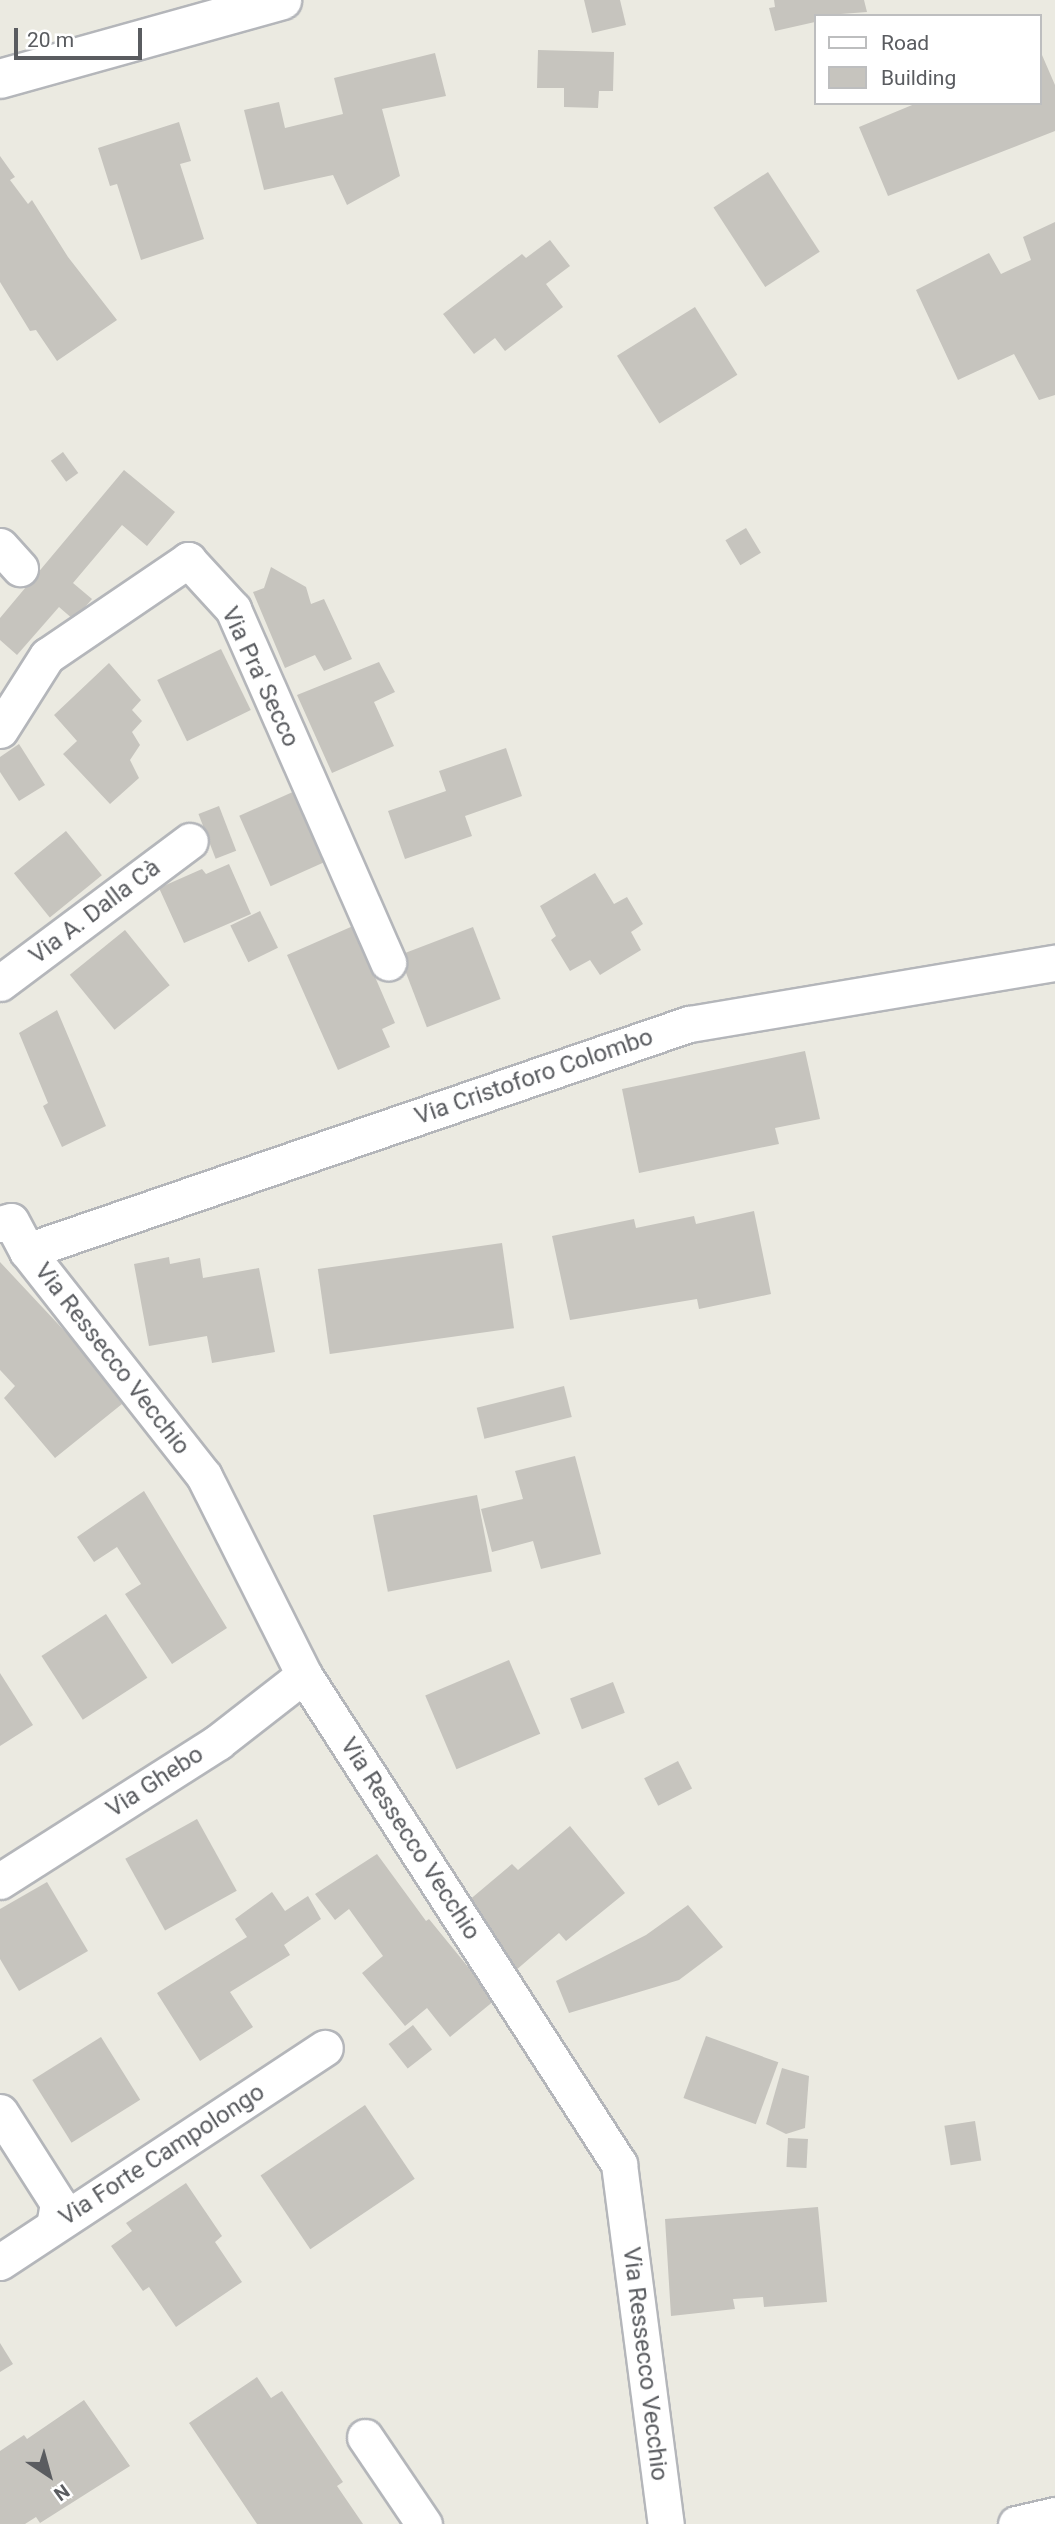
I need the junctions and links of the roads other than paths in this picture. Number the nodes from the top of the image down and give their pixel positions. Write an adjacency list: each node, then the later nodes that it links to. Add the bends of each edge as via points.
1 (282, 0): 2 (street)
2 (0, 79)
3 (0, 730): 5 (street, Via Pra' Secco, via 47,656 188,560 233,609)
4 (190, 841): 7 (street, Via A. Dalla Cà)
5 (388, 962)
6 (1055, 963): 9 (street, Via Cristoforo Colombo, via 689,1024)
7 (0, 983)
8 (0, 1224): 9 (street, Via Ressecco Vecchio, via 11,1221)
9 (27, 1251): 10 (street, Via Ressecco Vecchio, via 204,1476)
10 (304, 1675): 11 (street, Via Ghebo, via 218,1742); 19 (street, Via Ressecco Vecchio, via 619,2164)
11 (0, 1881)
12 (324, 2048): 14 (street, Via Forte Campolongo)
13 (0, 2112): 14 (street, via 58,2203)
14 (54, 2225): 15 (street, Via Forte Campolongo)
15 (0, 2262)
16 (365, 2437): 18 (street)
17 (1055, 2515): 20 (street)
18 (424, 2524)
19 (666, 2524)
20 (1016, 2524)

